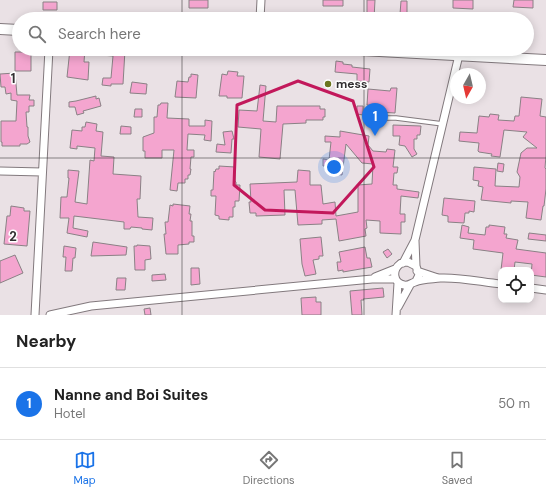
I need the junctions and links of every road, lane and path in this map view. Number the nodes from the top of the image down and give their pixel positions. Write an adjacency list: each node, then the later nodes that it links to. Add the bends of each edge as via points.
1 (261, 0): 2 (street)
2 (260, 12)
3 (0, 29): 4 (street)
4 (12, 30)
5 (49, 56): 12 (street)
6 (459, 56): 10 (street)
7 (476, 56): 8 (street)
8 (546, 60)
9 (380, 118): 10 (lane)
10 (443, 124): 13 (street)
11 (0, 171): 12 (street)
12 (42, 172): 25 (street)
13 (415, 240): 14 (street); 16 (street)
14 (403, 263): 15 (street); 16 (street, via 408,262)
15 (395, 269): 18 (street); 19 (street)
16 (417, 269): 17 (street); 20 (street, via 418,275)
17 (440, 278): 20 (street); 21 (street)
18 (372, 279): 19 (street); 26 (street, via 91,306)
19 (397, 281): 20 (street, via 404,286); 24 (street)
20 (413, 283): 24 (street)
21 (498, 284)
22 (534, 288): 23 (street)
23 (546, 290)
24 (396, 312)
25 (35, 315)
26 (50, 315)

